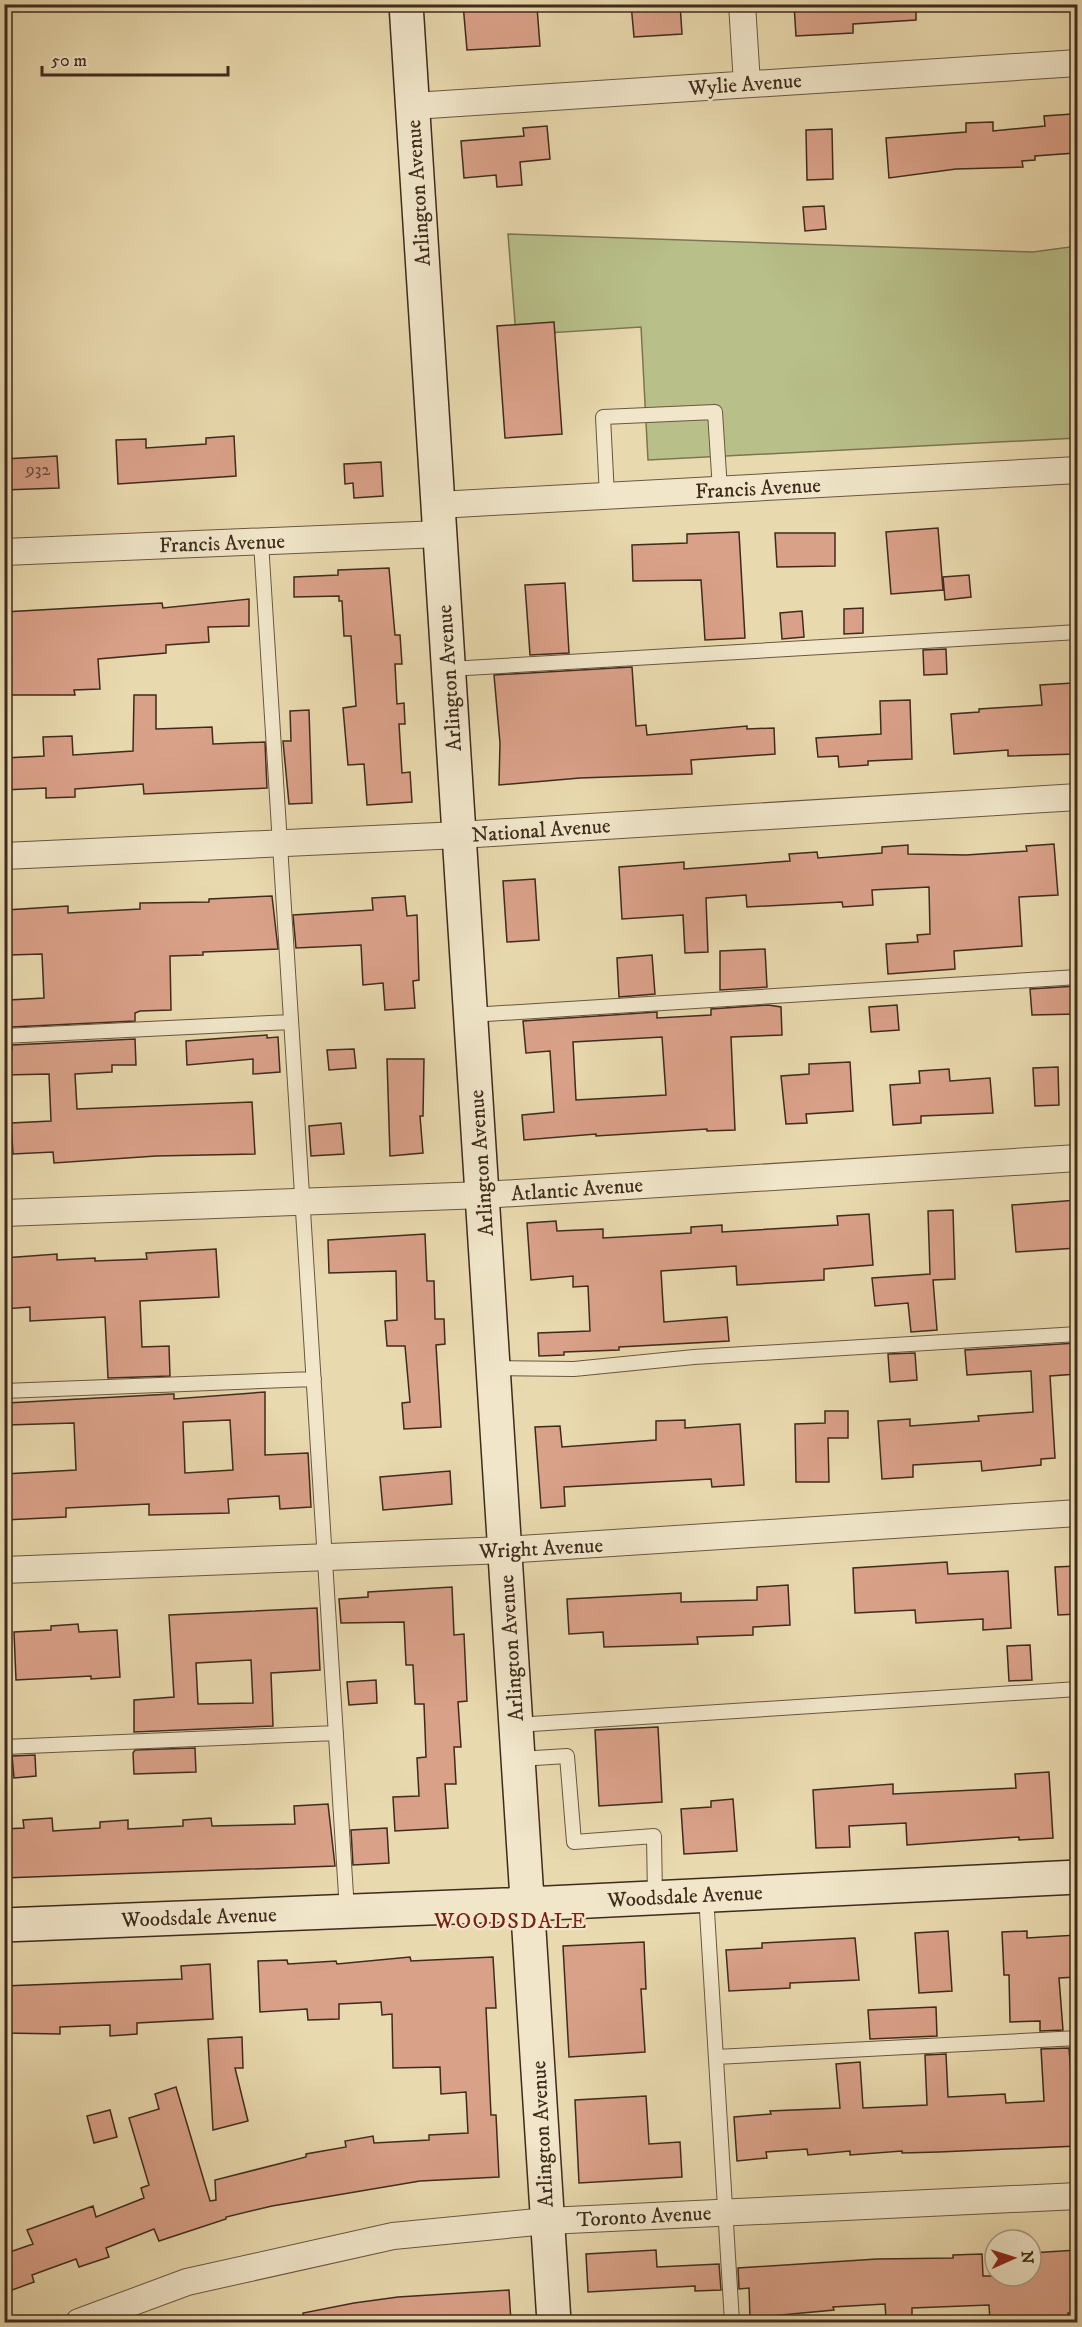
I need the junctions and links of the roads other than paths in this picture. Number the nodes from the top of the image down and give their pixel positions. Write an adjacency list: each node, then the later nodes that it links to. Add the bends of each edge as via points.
1 (406, 4): 5 (street, Arlington Avenue)
2 (742, 4): 4 (street)
3 (1077, 63): 4 (street, Wylie Avenue)
4 (747, 84): 5 (street, Wylie Avenue)
5 (413, 106): 9 (street, Arlington Avenue)
6 (1077, 471): 7 (street, Francis Avenue)
7 (720, 490): 8 (street, Francis Avenue); 8 (lane, via 715,412 603,417)
8 (608, 496): 9 (street, Francis Avenue)
9 (439, 520): 10 (street, Francis Avenue); 13 (street, Arlington Avenue)
10 (261, 542): 11 (street, Francis Avenue); 16 (lane)
11 (4, 552)
12 (1077, 632): 13 (lane)
13 (449, 669): 15 (street, Arlington Avenue)
14 (1077, 796): 15 (street, National Avenue)
15 (459, 835): 16 (street, National Avenue); 19 (street, Arlington Avenue)
16 (280, 844): 17 (street, National Avenue); 20 (lane)
17 (4, 856)
18 (1077, 977): 19 (lane)
19 (471, 1015): 23 (street, Arlington Avenue)
20 (291, 1022): 21 (lane); 24 (lane)
21 (4, 1036)
22 (1077, 1158): 23 (street, Atlantic Avenue)
23 (483, 1195): 24 (street, Atlantic Avenue); 27 (street, Arlington Avenue)
24 (303, 1202): 25 (street, Atlantic Avenue); 28 (lane)
25 (4, 1213)
26 (1077, 1334): 27 (lane, via 694,1357 574,1369)
27 (494, 1368): 31 (street, Arlington Avenue)
28 (314, 1379): 29 (lane); 32 (lane)
29 (4, 1391)
30 (1077, 1513): 31 (street, Wright Avenue)
31 (505, 1550): 32 (street, Wright Avenue); 35 (street, Arlington Avenue)
32 (325, 1557): 33 (street, Wright Avenue); 36 (lane)
33 (4, 1570)
34 (1077, 1689): 35 (lane)
35 (516, 1725): 38 (street, Arlington Avenue)
36 (336, 1733): 37 (lane); 43 (lane)
37 (4, 1746)
38 (519, 1760): 41 (lane, via 567,1756 573,1842 654,1836); 42 (street, Arlington Avenue)
39 (1077, 1876): 40 (street, Woodsdale Avenue)
40 (706, 1895): 41 (street, Woodsdale Avenue); 46 (lane)
41 (655, 1897): 42 (street, Woodsdale Avenue)
42 (528, 1904): 43 (street, Woodsdale Avenue); 49 (street, Arlington Avenue)
43 (347, 1911): 44 (street, Woodsdale Avenue)
44 (4, 1925)
45 (1077, 2038): 46 (lane)
46 (716, 2057): 48 (lane)
47 (1077, 2196): 48 (street, Toronto Avenue)
48 (725, 2212): 49 (street, Toronto Avenue); 52 (lane)
49 (547, 2221): 50 (street, Toronto Avenue, via 393,2236 187,2282); 51 (street, Arlington Avenue)
50 (79, 2322)
51 (554, 2322)
52 (732, 2322)

